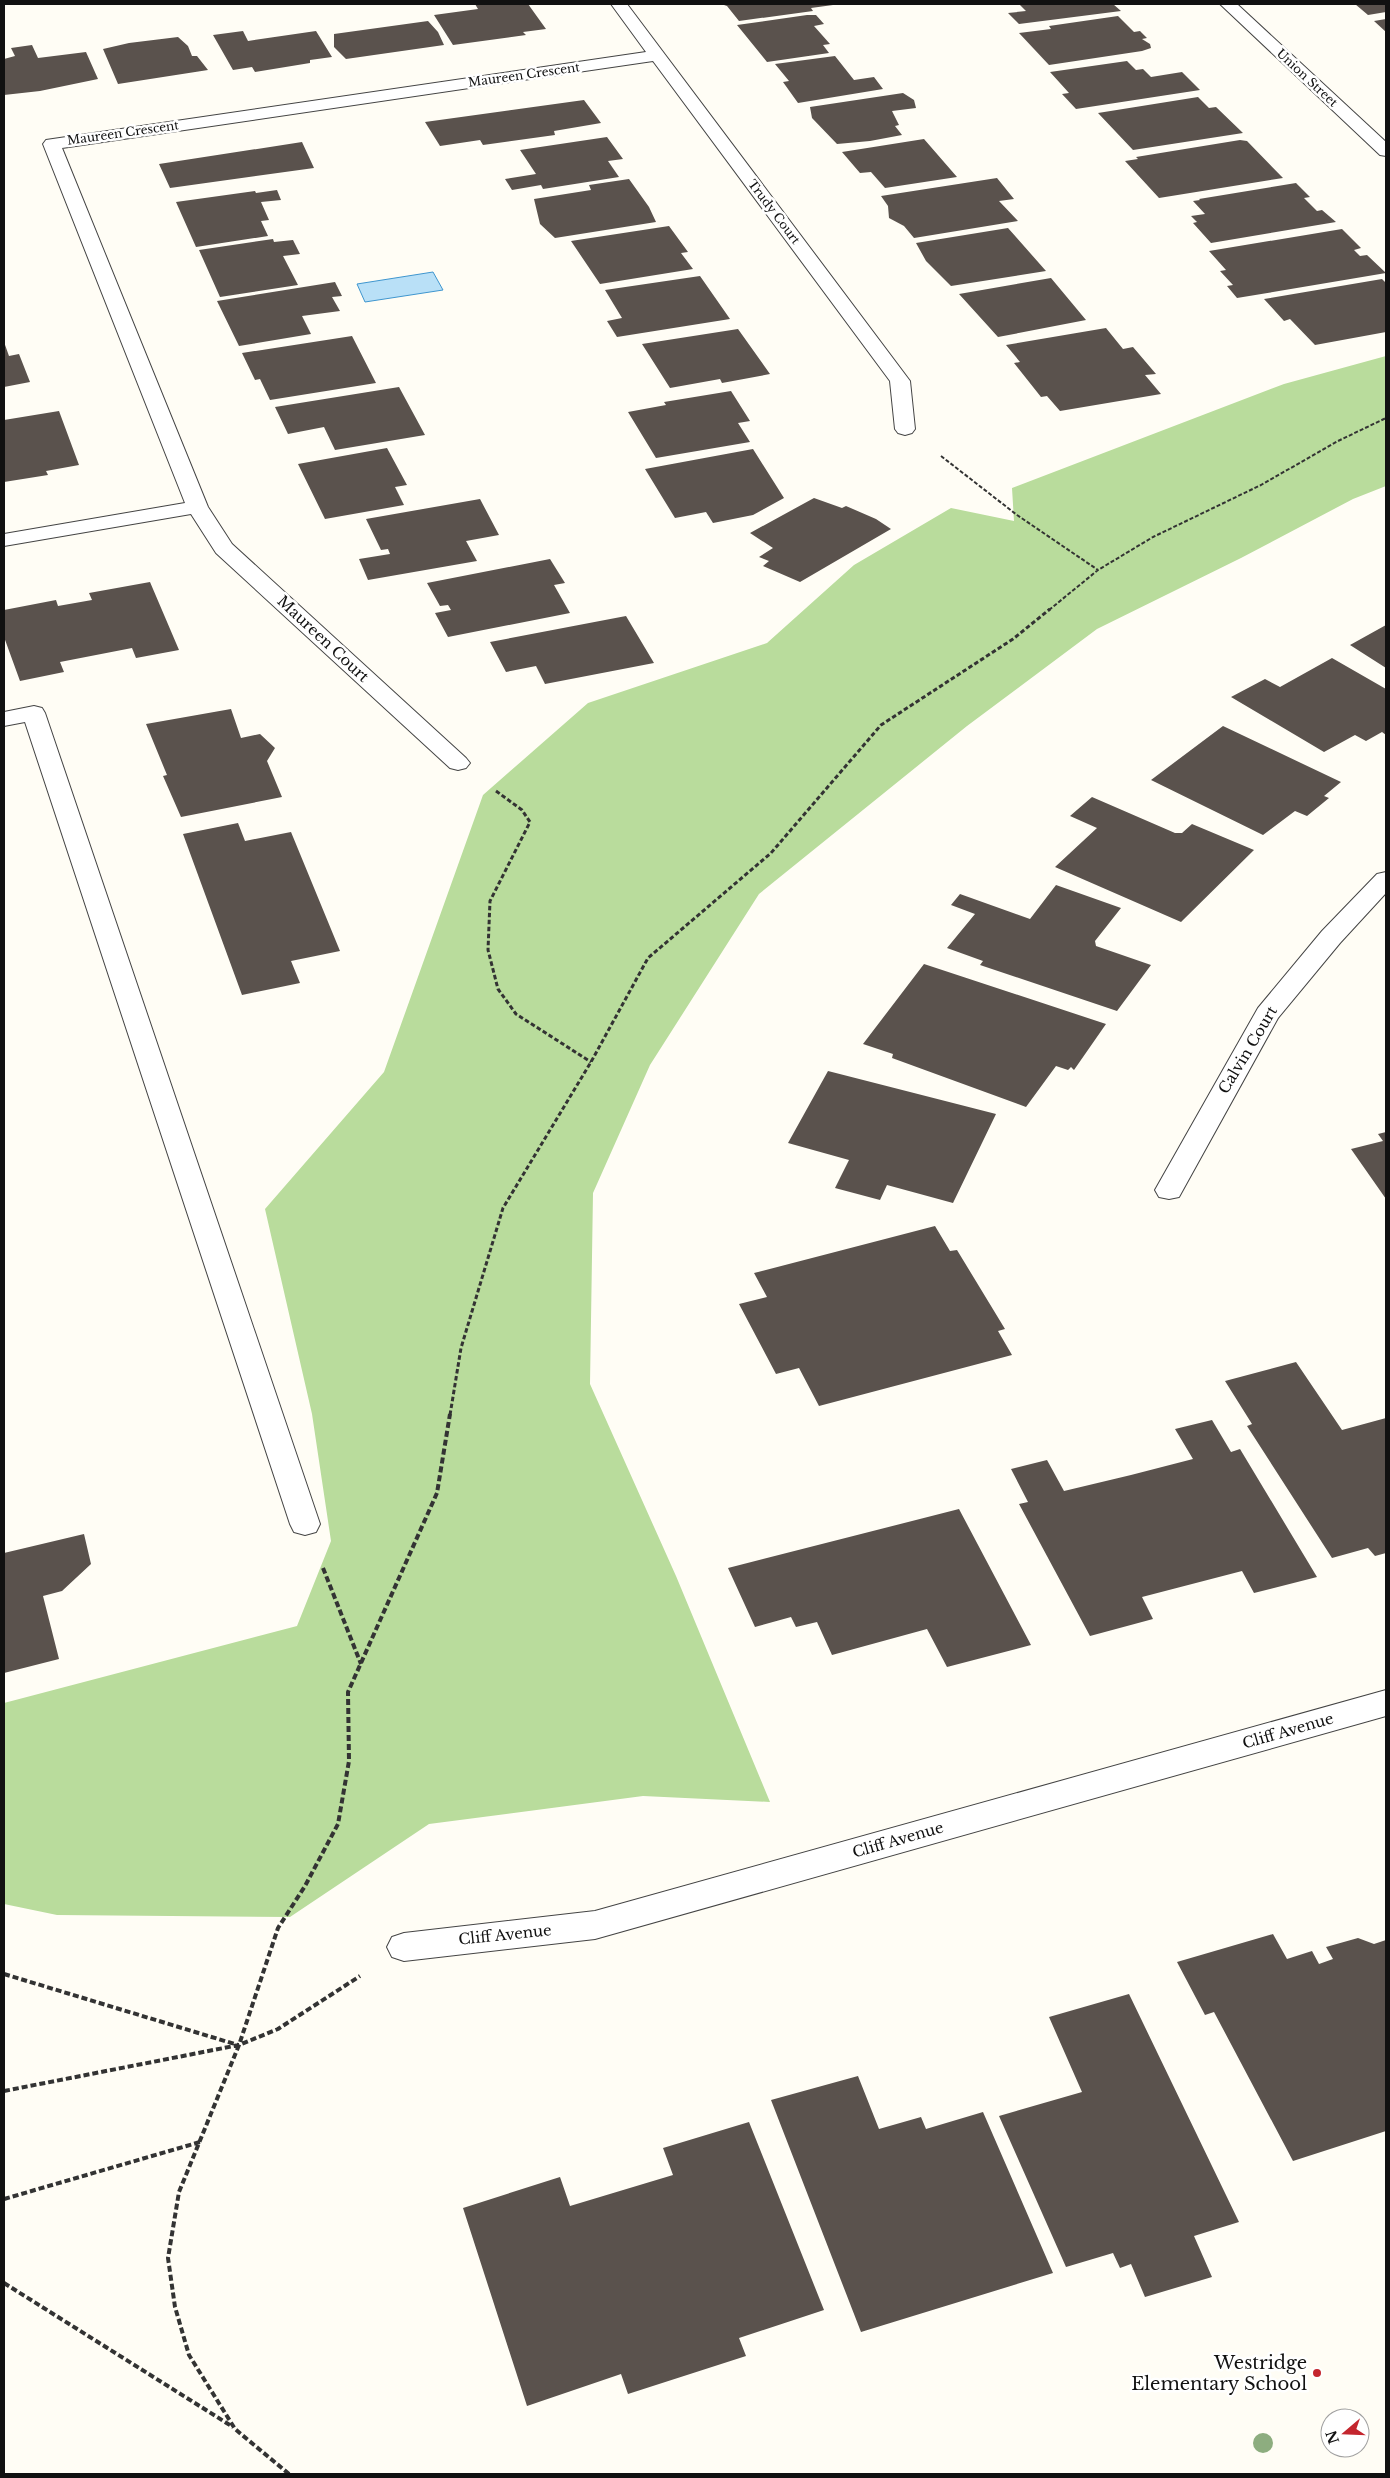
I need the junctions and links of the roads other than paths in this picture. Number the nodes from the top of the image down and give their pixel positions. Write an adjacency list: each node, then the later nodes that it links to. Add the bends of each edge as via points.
1 (619, 4): 3 (street, Trudy Court)
2 (1228, 4): 4 (street, Union Street)
3 (657, 55): 5 (street, Trudy Court, via 900,381); 6 (street, Maureen Crescent, via 52,144)
4 (1386, 151)
5 (905, 429)
6 (197, 507): 7 (street); 9 (street, Maureen Court, via 224,548)
7 (4, 540)
8 (4, 719): 12 (street, via 34,713)
9 (458, 763)
10 (1386, 879): 11 (street, Calvin Court, via 1331,937 1267,1014)
11 (1169, 1190)
12 (305, 1524)
13 (1386, 1704): 14 (street, Cliff Avenue, via 595,1925)
14 (404, 1946)

